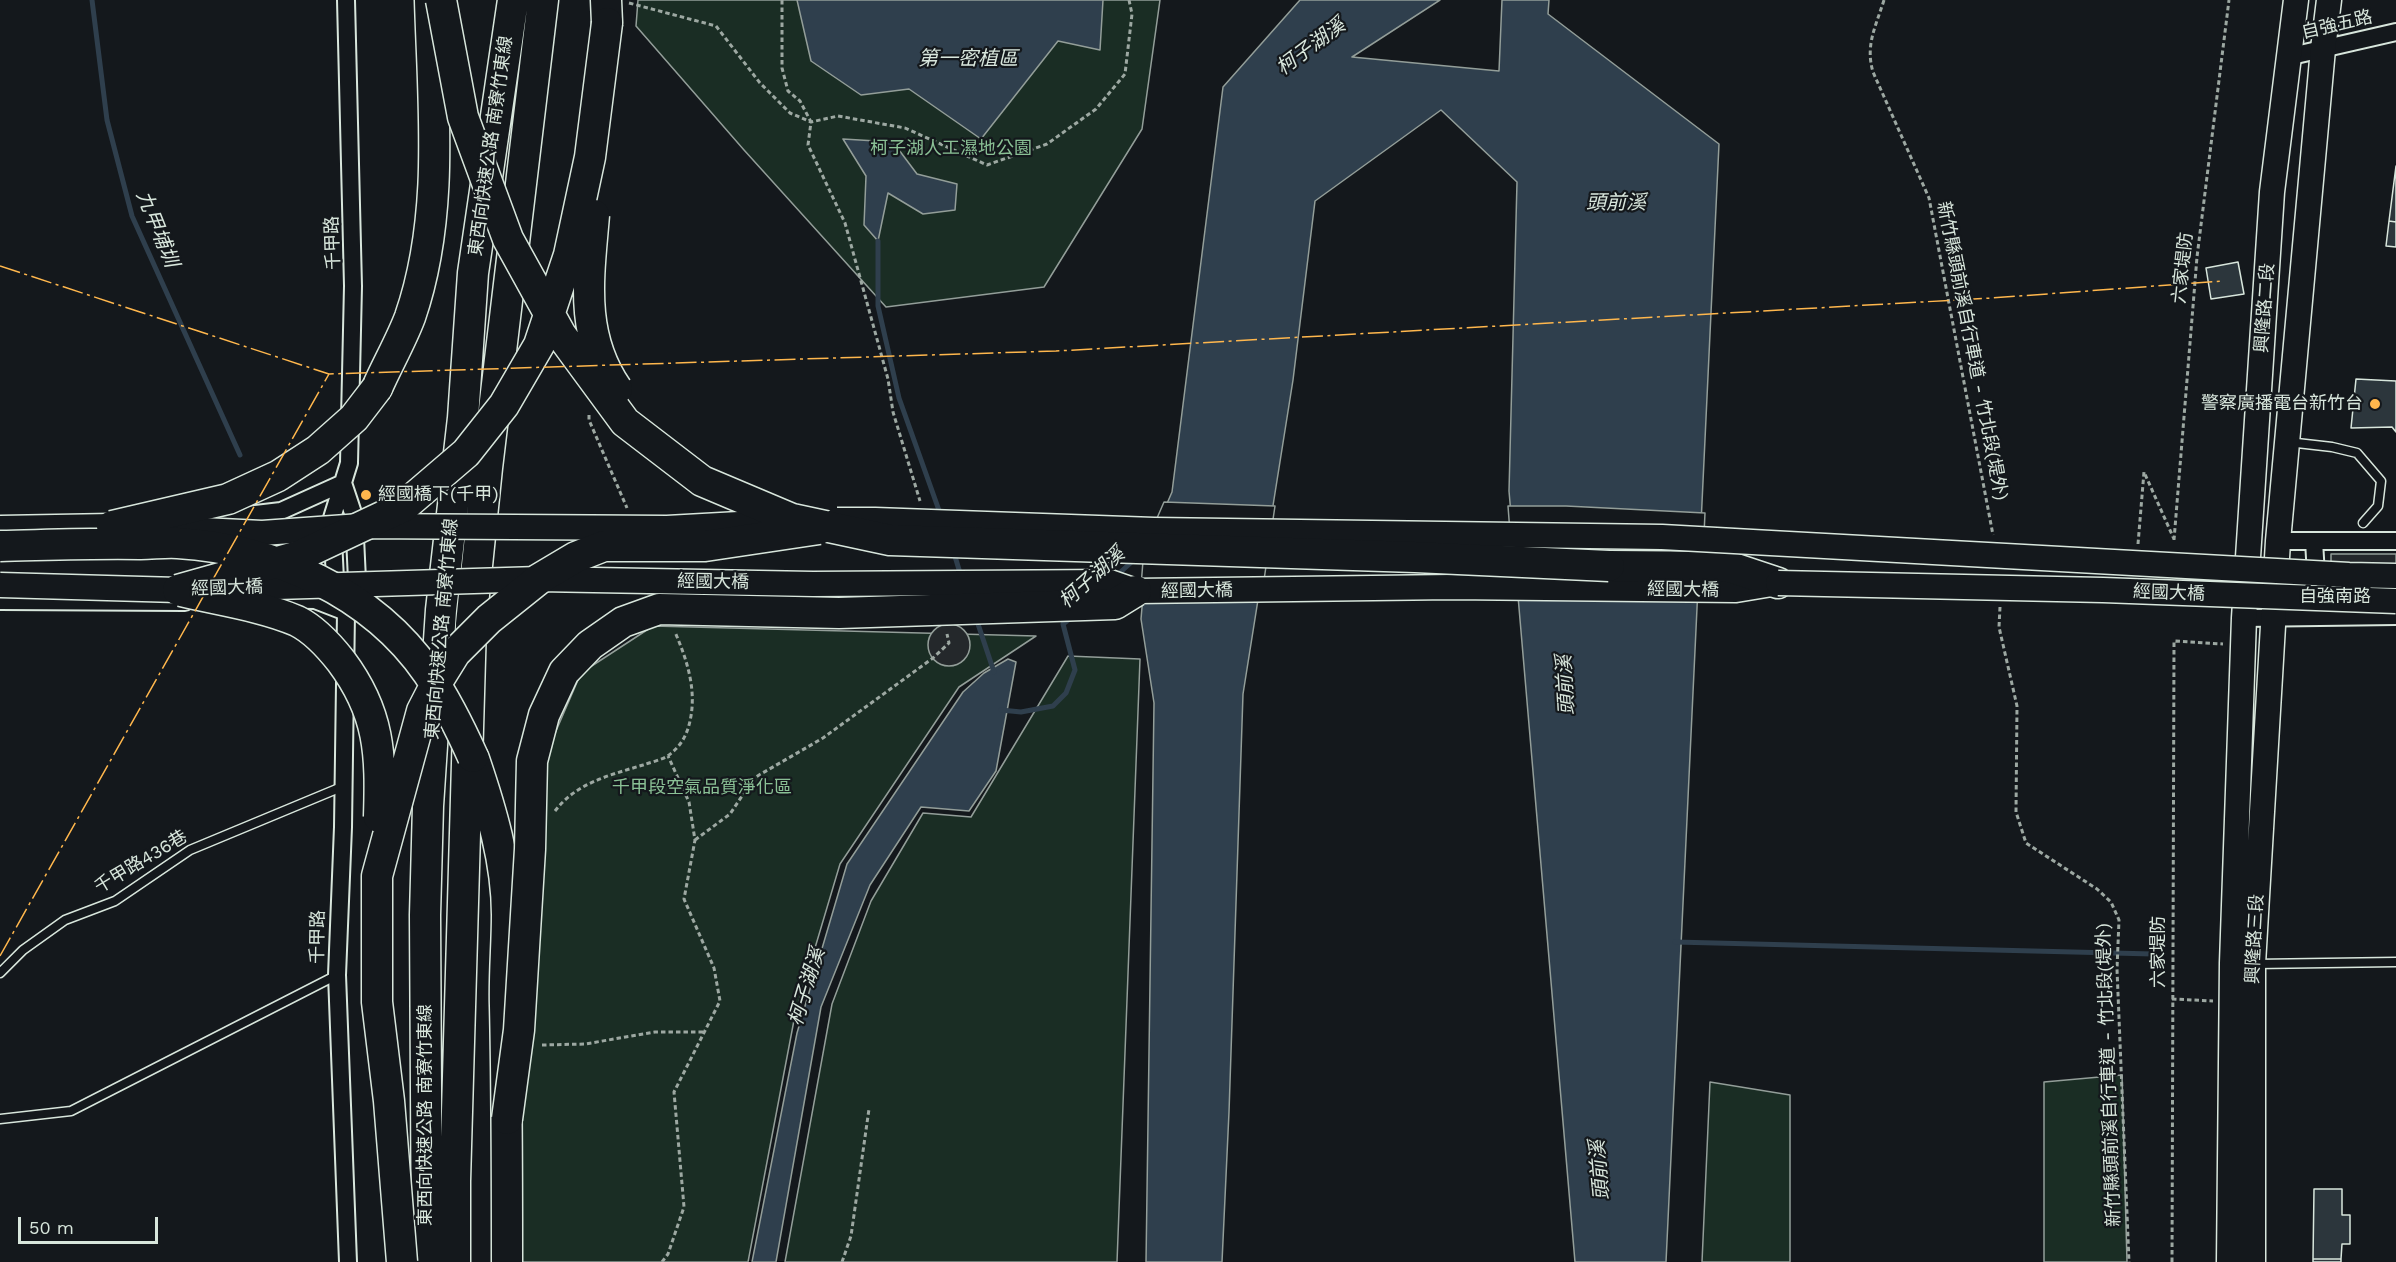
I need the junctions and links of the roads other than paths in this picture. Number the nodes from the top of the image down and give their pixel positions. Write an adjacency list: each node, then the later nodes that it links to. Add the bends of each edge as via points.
1 (346, 0): 13 (street, 千甲路, via 353,286 349,463)
2 (430, 0): 17 (highway, bridge, via 435,171 427,249 410,318 377,388 354,418 318,450 278,476 228,499)
3 (441, 0): 27 (highway, bridge, via 463,117 508,239 561,335 625,422 702,481 792,519 890,540 1730,567)
4 (513, 0): 49 (highway, 東西向快速公路 南寮竹東線, via 473,273 463,418 441,610 425,915)
5 (543, 0): 50 (highway, 東西向快速公路 南寮竹東線, via 471,624)
6 (2296, 0): 11 (main road, 興隆路二段)
7 (2329, 0): 10 (main road, 興隆路二段)
8 (614, 9): 15 (highway, bridge, via 588,306 595,342 612,382 636,415 678,448 724,473 782,499); 18 (highway, bridge, via 588,168 569,255 539,345 504,405 466,453 403,507)
9 (2396, 32): 10 (street, 自強五路)
10 (2323, 49): 11 (street, 自強五路); 12 (main road, 興隆路二段)
11 (2287, 57): 37 (main road, 興隆路二段, via 2272,192)
12 (2287, 442): 16 (lane, via 2357,453 2381,481 2378,506); 21 (main road, 興隆路二段)
13 (343, 483): 14 (street, via 281,511); 34 (street, 千甲路, via 354,516 357,580)
14 (241, 517): 20 (street); 31 (street, via 256,538 262,578); 31 (street, via 228,538 231,580)
15 (875, 520): 18 (main road, 經國大橋, bridge, via 667,528); 25 (main road, 經國大橋, bridge, via 1166,530 1662,537); 26 (highway, bridge, via 705,546 604,546)
16 (2363, 524)
17 (112, 525): 18 (main road, 經國大橋, bridge, via 262,533); 19 (main road, 經國大橋)
18 (361, 526): 29 (highway, bridge, via 299,556)
19 (0, 528)
20 (0, 538)
21 (2278, 541): 22 (street); 36 (main road, 興隆路二段)
22 (2314, 541): 23 (street); 38 (street)
23 (2396, 541)
24 (0, 546): 46 (highway, bridge, via 177,543 291,567 348,595 393,634 427,671 453,713 473,757 501,855 507,913)
25 (2396, 576)
26 (539, 579): 29 (main road, 經國大橋, bridge); 30 (main road, 經國大橋, bridge, via 813,584 1110,582); 40 (highway, bridge, via 489,619 455,653 437,682 422,711)
27 (1778, 583): 30 (main road, 經國大橋, via 1736,590 1452,587); 33 (main road, 經國大橋, bridge)
28 (0, 585): 29 (main road, 經國大橋, bridge)
29 (178, 590): 40 (highway, bridge, via 298,622 331,648 358,684 374,721 381,767)
30 (1136, 591): 46 (highway, bridge, via 1114,604 1092,605 839,614 659,609 623,622 590,645 564,672 544,715 532,761 519,1030)
31 (249, 599): 32 (street); 34 (street, via 315,600)
32 (0, 601)
33 (2396, 601)
34 (346, 612): 39 (street, 千甲路)
35 (2396, 616): 38 (street, 自強南路)
36 (2275, 617): 37 (street, 自強南路); 38 (street, 自強南路); 42 (main road, 興隆路三段)
37 (2244, 618): 42 (main road, 興隆路三段)
38 (2319, 618)
39 (344, 786): 43 (lane, 千甲路436巷, via 190,850 115,901 65,920 23,950); 44 (street, 千甲路)
40 (377, 876): 48 (highway, bridge, via 377,1002)
41 (2396, 962): 42 (lane)
42 (2242, 963): 52 (main road, 興隆路三段); 53 (main road, 興隆路三段)
43 (0, 973)
44 (337, 975): 45 (lane, via 71,1112); 47 (street, 千甲路)
45 (0, 1119)
46 (507, 1119): 51 (highway)
47 (348, 1262)
48 (402, 1262)
49 (427, 1262)
50 (455, 1262)
51 (507, 1262)
52 (2229, 1262)
53 (2253, 1262)

